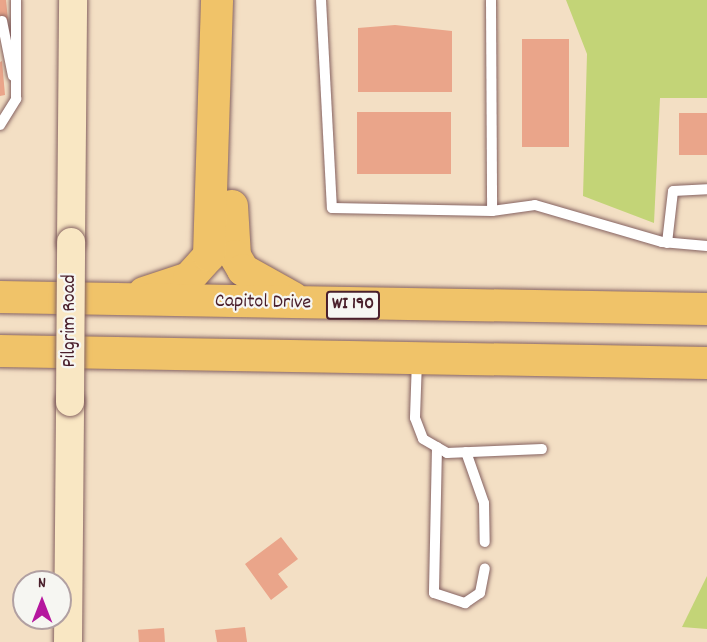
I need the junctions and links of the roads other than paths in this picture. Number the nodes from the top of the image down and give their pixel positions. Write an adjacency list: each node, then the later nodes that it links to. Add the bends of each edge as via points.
1 (16, 0): 8 (lane, via 19,37)
2 (73, 0): 26 (main road, Pilgrim Road, bridge)
3 (217, 0): 15 (main road, via 209,256 189,278)
4 (235, 0): 16 (main road, via 235,256 256,282)
5 (321, 0): 11 (lane, via 332,208)
6 (491, 0): 11 (lane)
7 (2, 21): 8 (lane)
8 (13, 76): 9 (lane, via 16,99)
9 (0, 125)
10 (707, 189): 12 (lane, via 674,191)
11 (492, 211): 12 (lane, via 535,205)
12 (667, 243): 13 (lane)
13 (707, 246)
14 (0, 297): 15 (main road, Capitol Drive / WI 190)
15 (121, 301): 16 (main road, Capitol Drive / WI 190)
16 (308, 304): 17 (main road, Capitol Drive / WI 190)
17 (707, 309)
18 (1, 351): 19 (main road)
19 (417, 360): 20 (main road); 21 (lane, via 415,418 423,439)
20 (707, 363)
21 (437, 447): 23 (lane); 25 (lane, via 434,593 465,603 480,593)
22 (542, 449): 23 (lane)
23 (466, 452): 24 (lane, via 483,503)
24 (484, 542)
25 (485, 568)
26 (68, 642)

